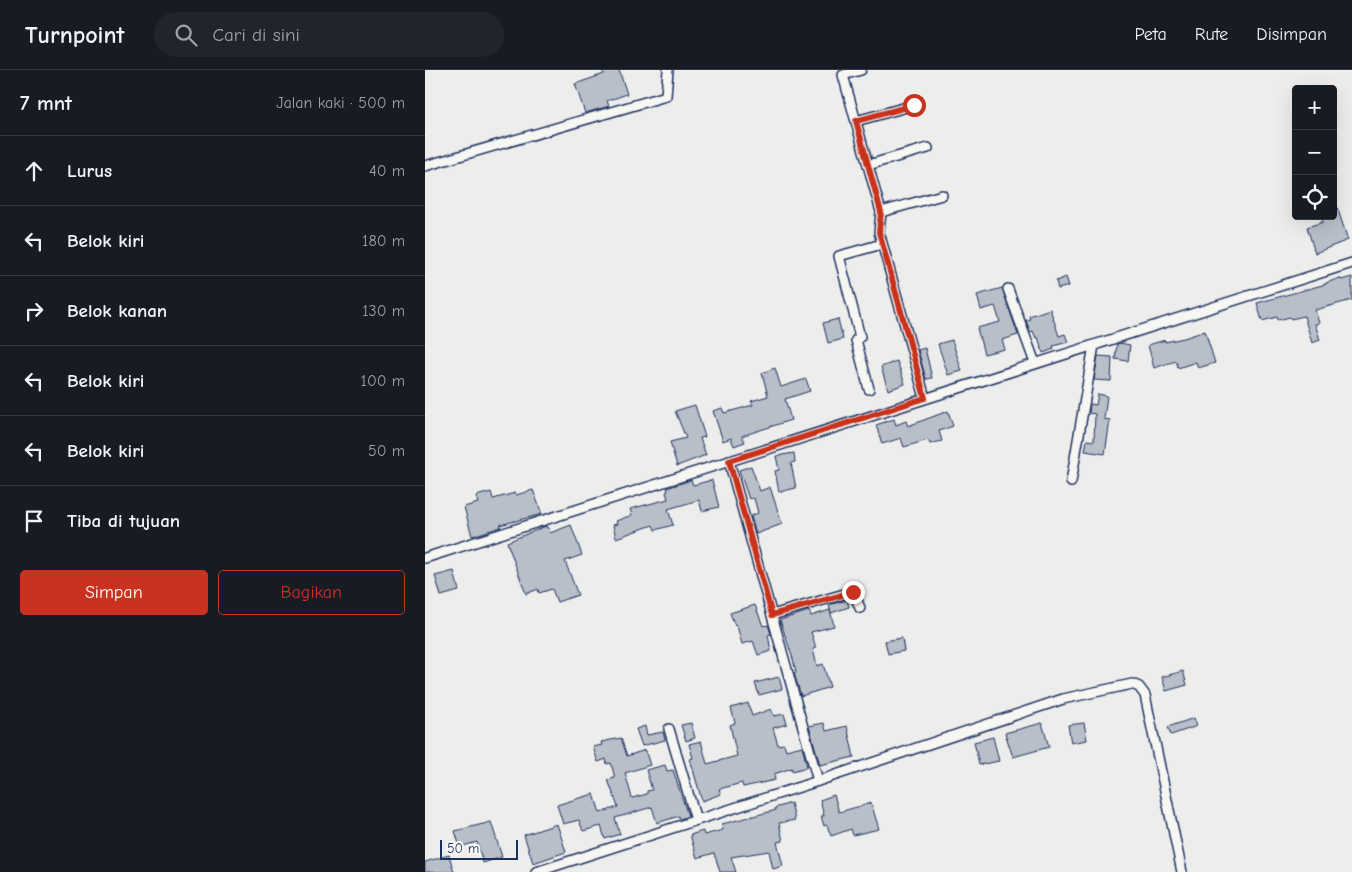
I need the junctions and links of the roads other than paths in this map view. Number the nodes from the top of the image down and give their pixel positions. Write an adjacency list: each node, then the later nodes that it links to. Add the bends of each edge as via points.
1 (668, 70): 7 (street, via 666,96)
2 (861, 70): 4 (street, via 843,75)
3 (914, 105): 4 (street)
4 (856, 121): 6 (street)
5 (928, 148): 6 (street)
6 (868, 165): 9 (street)
7 (425, 166)
8 (942, 195): 9 (street)
9 (881, 212): 10 (street, via 879,232)
10 (882, 244): 15 (street, via 839,256 860,337 856,340); 16 (street)
11 (1352, 263): 13 (street)
12 (1008, 290): 14 (street)
13 (1094, 345): 14 (street); 18 (street)
14 (1035, 363): 16 (street)
15 (869, 389)
16 (925, 398): 17 (street)
17 (729, 461): 19 (street); 21 (street)
18 (1071, 482)
19 (425, 558)
20 (860, 608): 21 (street, via 851,592)
21 (772, 615): 23 (street)
22 (669, 729): 24 (street)
23 (818, 781): 24 (street); 26 (street, via 1063,699 1132,684 1145,695)
24 (696, 820): 25 (street)
25 (535, 872)
26 (1182, 872)

